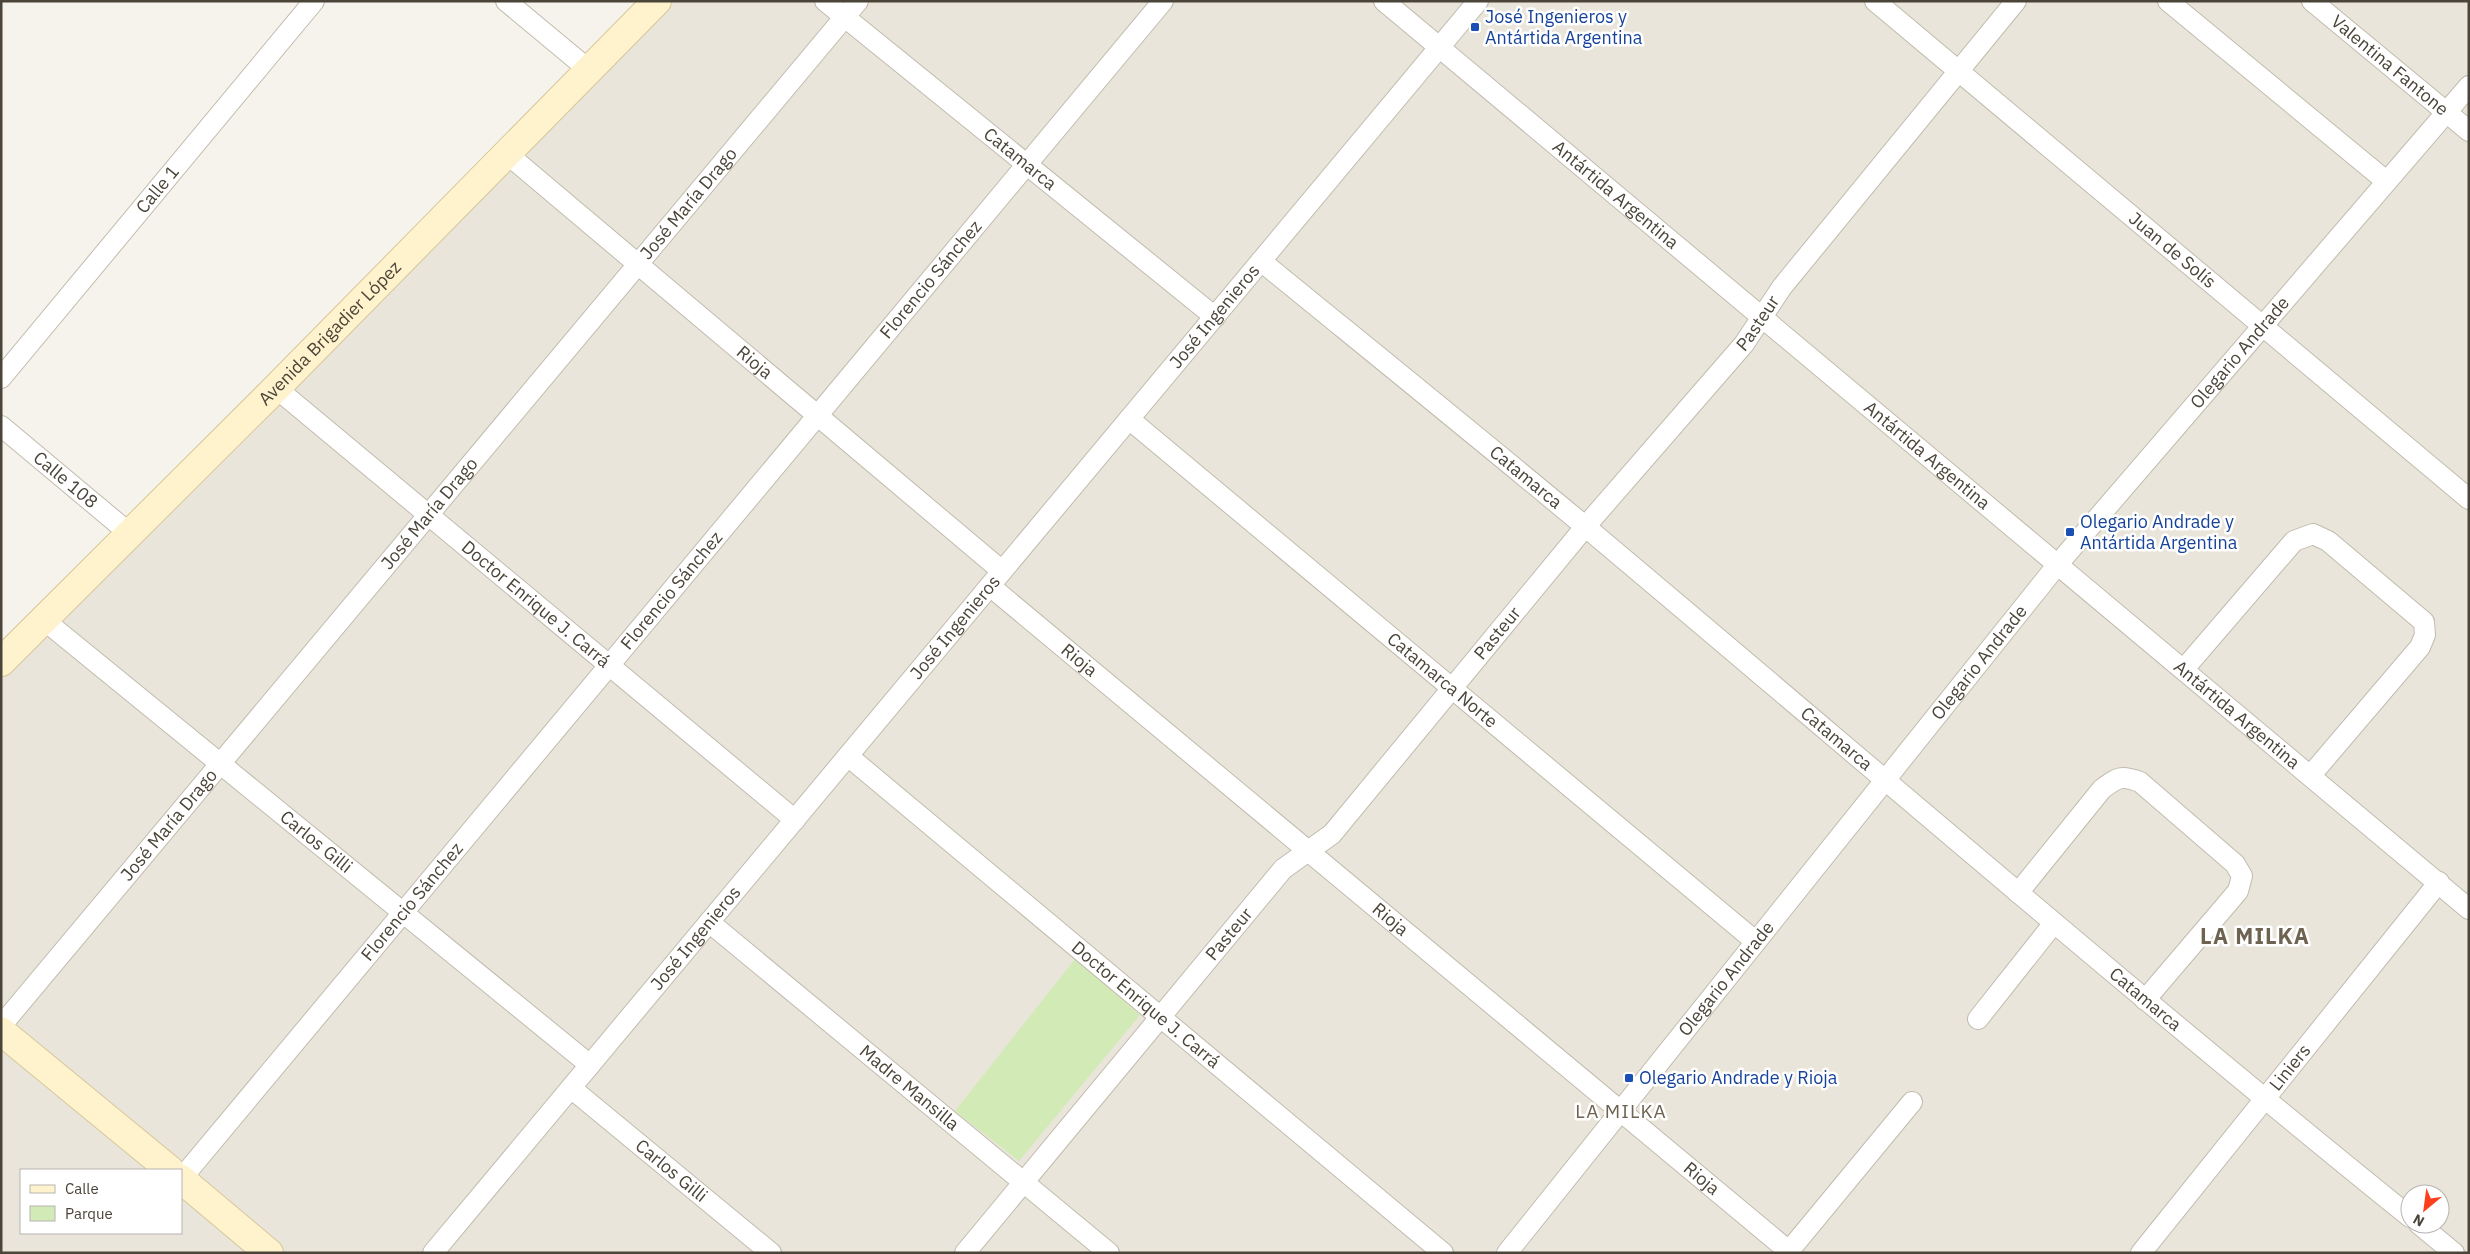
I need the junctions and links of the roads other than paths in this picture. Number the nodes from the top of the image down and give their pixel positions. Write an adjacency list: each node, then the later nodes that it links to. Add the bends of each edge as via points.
1 (314, 1): 28 (street, Calle 1)
2 (506, 1): 15 (street)
3 (657, 1): 15 (street, Avenida Brigadier López)
4 (825, 1): 13 (street, Catamarca)
5 (858, 1): 13 (street, José María Drago)
6 (1163, 1): 21 (street, Florencio Sánchez)
7 (1384, 1): 14 (street, Antártida Argentina)
8 (1478, 1): 14 (street, José Ingenieros)
9 (1874, 1): 16 (street, Juan de Solís)
10 (2016, 1): 16 (street, Pasteur)
11 (2168, 1): 22 (street)
12 (2312, 1): 18 (street, Valentina Fantone)
13 (845, 18): 21 (street, Catamarca); 24 (street, José María Drago)
14 (1440, 48): 23 (street, José Ingenieros); 25 (street, Antártida Argentina)
15 (590, 70): 20 (street, Avenida Brigadier López)
16 (1959, 73): 25 (street, Pasteur, via 1782,287); 27 (street, Juan de Solís)
17 (2469, 86): 18 (street, Olegario Andrade)
18 (2446, 112): 19 (street, Valentina Fantone); 22 (street, Olegario Andrade)
19 (2469, 131)
20 (506, 153): 24 (street, Rioja); 29 (street, Avenida Brigadier López)
21 (1027, 165): 26 (street, Catamarca); 30 (street, Florencio Sánchez)
22 (2386, 182): 27 (street, Olegario Andrade)
23 (1261, 261): 26 (street, José Ingenieros); 35 (street, Catamarca)
24 (638, 264): 30 (street, Rioja); 34 (street, José María Drago)
25 (1762, 316): 35 (street, Pasteur, via 1744,344); 37 (street, Antártida Argentina)
26 (1215, 317): 31 (street, José Ingenieros)
27 (2263, 325): 33 (street, Juan de Solís); 37 (street, Olegario Andrade)
28 (1, 378)
29 (276, 388): 34 (street, Doctor Enrique J. Carrá); 36 (street, Avenida Brigadier López)
30 (818, 416): 38 (street, Rioja); 41 (street, Florencio Sánchez)
31 (1129, 419): 38 (street, José Ingenieros); 43 (street, Catamarca Norte)
32 (1, 426): 36 (street, Calle 108)
33 (2469, 499)
34 (429, 514): 41 (street, Doctor Enrique J. Carrá); 45 (street, José María Drago)
35 (1585, 527): 43 (street, Pasteur); 47 (street, Catamarca)
36 (129, 533): 39 (street, Avenida Brigadier López)
37 (2058, 564): 42 (street, Antártida Argentina); 47 (street, Olegario Andrade)
38 (996, 578): 44 (street, José Ingenieros); 49 (street, Rioja)
39 (44, 620): 40 (street, Avenida Brigadier López); 45 (street, Carlos Gilli)
40 (1, 662)
41 (610, 665): 48 (street, Doctor Enrique J. Carrá); 53 (street, Florencio Sánchez)
42 (2184, 669): 46 (street, Antártida Argentina); 46 (street, via 2294,541 2313,534 2328,541 2424,622 2425,635 2420,647)
43 (1451, 687): 49 (street, Pasteur, via 1332,834); 56 (street, Catamarca Norte)
44 (848, 756): 48 (street, José Ingenieros); 58 (street, Doctor Enrique J. Carrá)
45 (221, 763): 53 (street, Carlos Gilli); 60 (street, José María Drago)
46 (2311, 775): 50 (street, Antártida Argentina)
47 (1884, 781): 51 (street, Catamarca); 56 (street, Olegario Andrade)
48 (795, 820): 54 (street, José Ingenieros)
49 (1309, 850): 58 (street, Pasteur, via 1283,869); 66 (street, Rioja)
50 (2439, 882): 52 (street, Antártida Argentina); 64 (street, Liniers)
51 (2018, 893): 55 (street, Catamarca); 57 (street, via 2102,789 2124,776 2140,782 2235,864 2242,876 2238,891)
52 (2469, 909)
53 (404, 912): 62 (street, Carlos Gilli); 68 (street, Florencio Sánchez)
54 (709, 922): 62 (street, José Ingenieros); 70 (street, Madre Mansilla)
55 (2054, 923): 57 (street, Catamarca); 59 (street)
56 (1755, 941): 66 (street, Olegario Andrade)
57 (2145, 1000): 64 (street, Catamarca)
58 (1161, 1016): 70 (street, Pasteur); 79 (street, Doctor Enrique J. Carrá)
59 (1978, 1019)
60 (1, 1026)
61 (1, 1031): 67 (street)
62 (590, 1065): 63 (street, José Ingenieros)
63 (571, 1088): 75 (street, José Ingenieros); 76 (street, Carlos Gilli)
64 (2264, 1100): 71 (street, Catamarca); 81 (street, Liniers)
65 (1912, 1102): 73 (street)
66 (1621, 1111): 73 (street, Rioja); 80 (street, Olegario Andrade)
67 (169, 1169)
68 (182, 1178)
69 (182, 1180): 74 (street)
70 (1024, 1182): 77 (street, Pasteur); 78 (street, Madre Mansilla)
71 (2400, 1209)
72 (2430, 1234): 82 (street)
73 (1790, 1252)
74 (269, 1253)
75 (433, 1253)
76 (771, 1253)
77 (965, 1253)
78 (1109, 1253)
79 (1443, 1253)
80 (1508, 1253)
81 (2141, 1253)
82 (2454, 1253)

